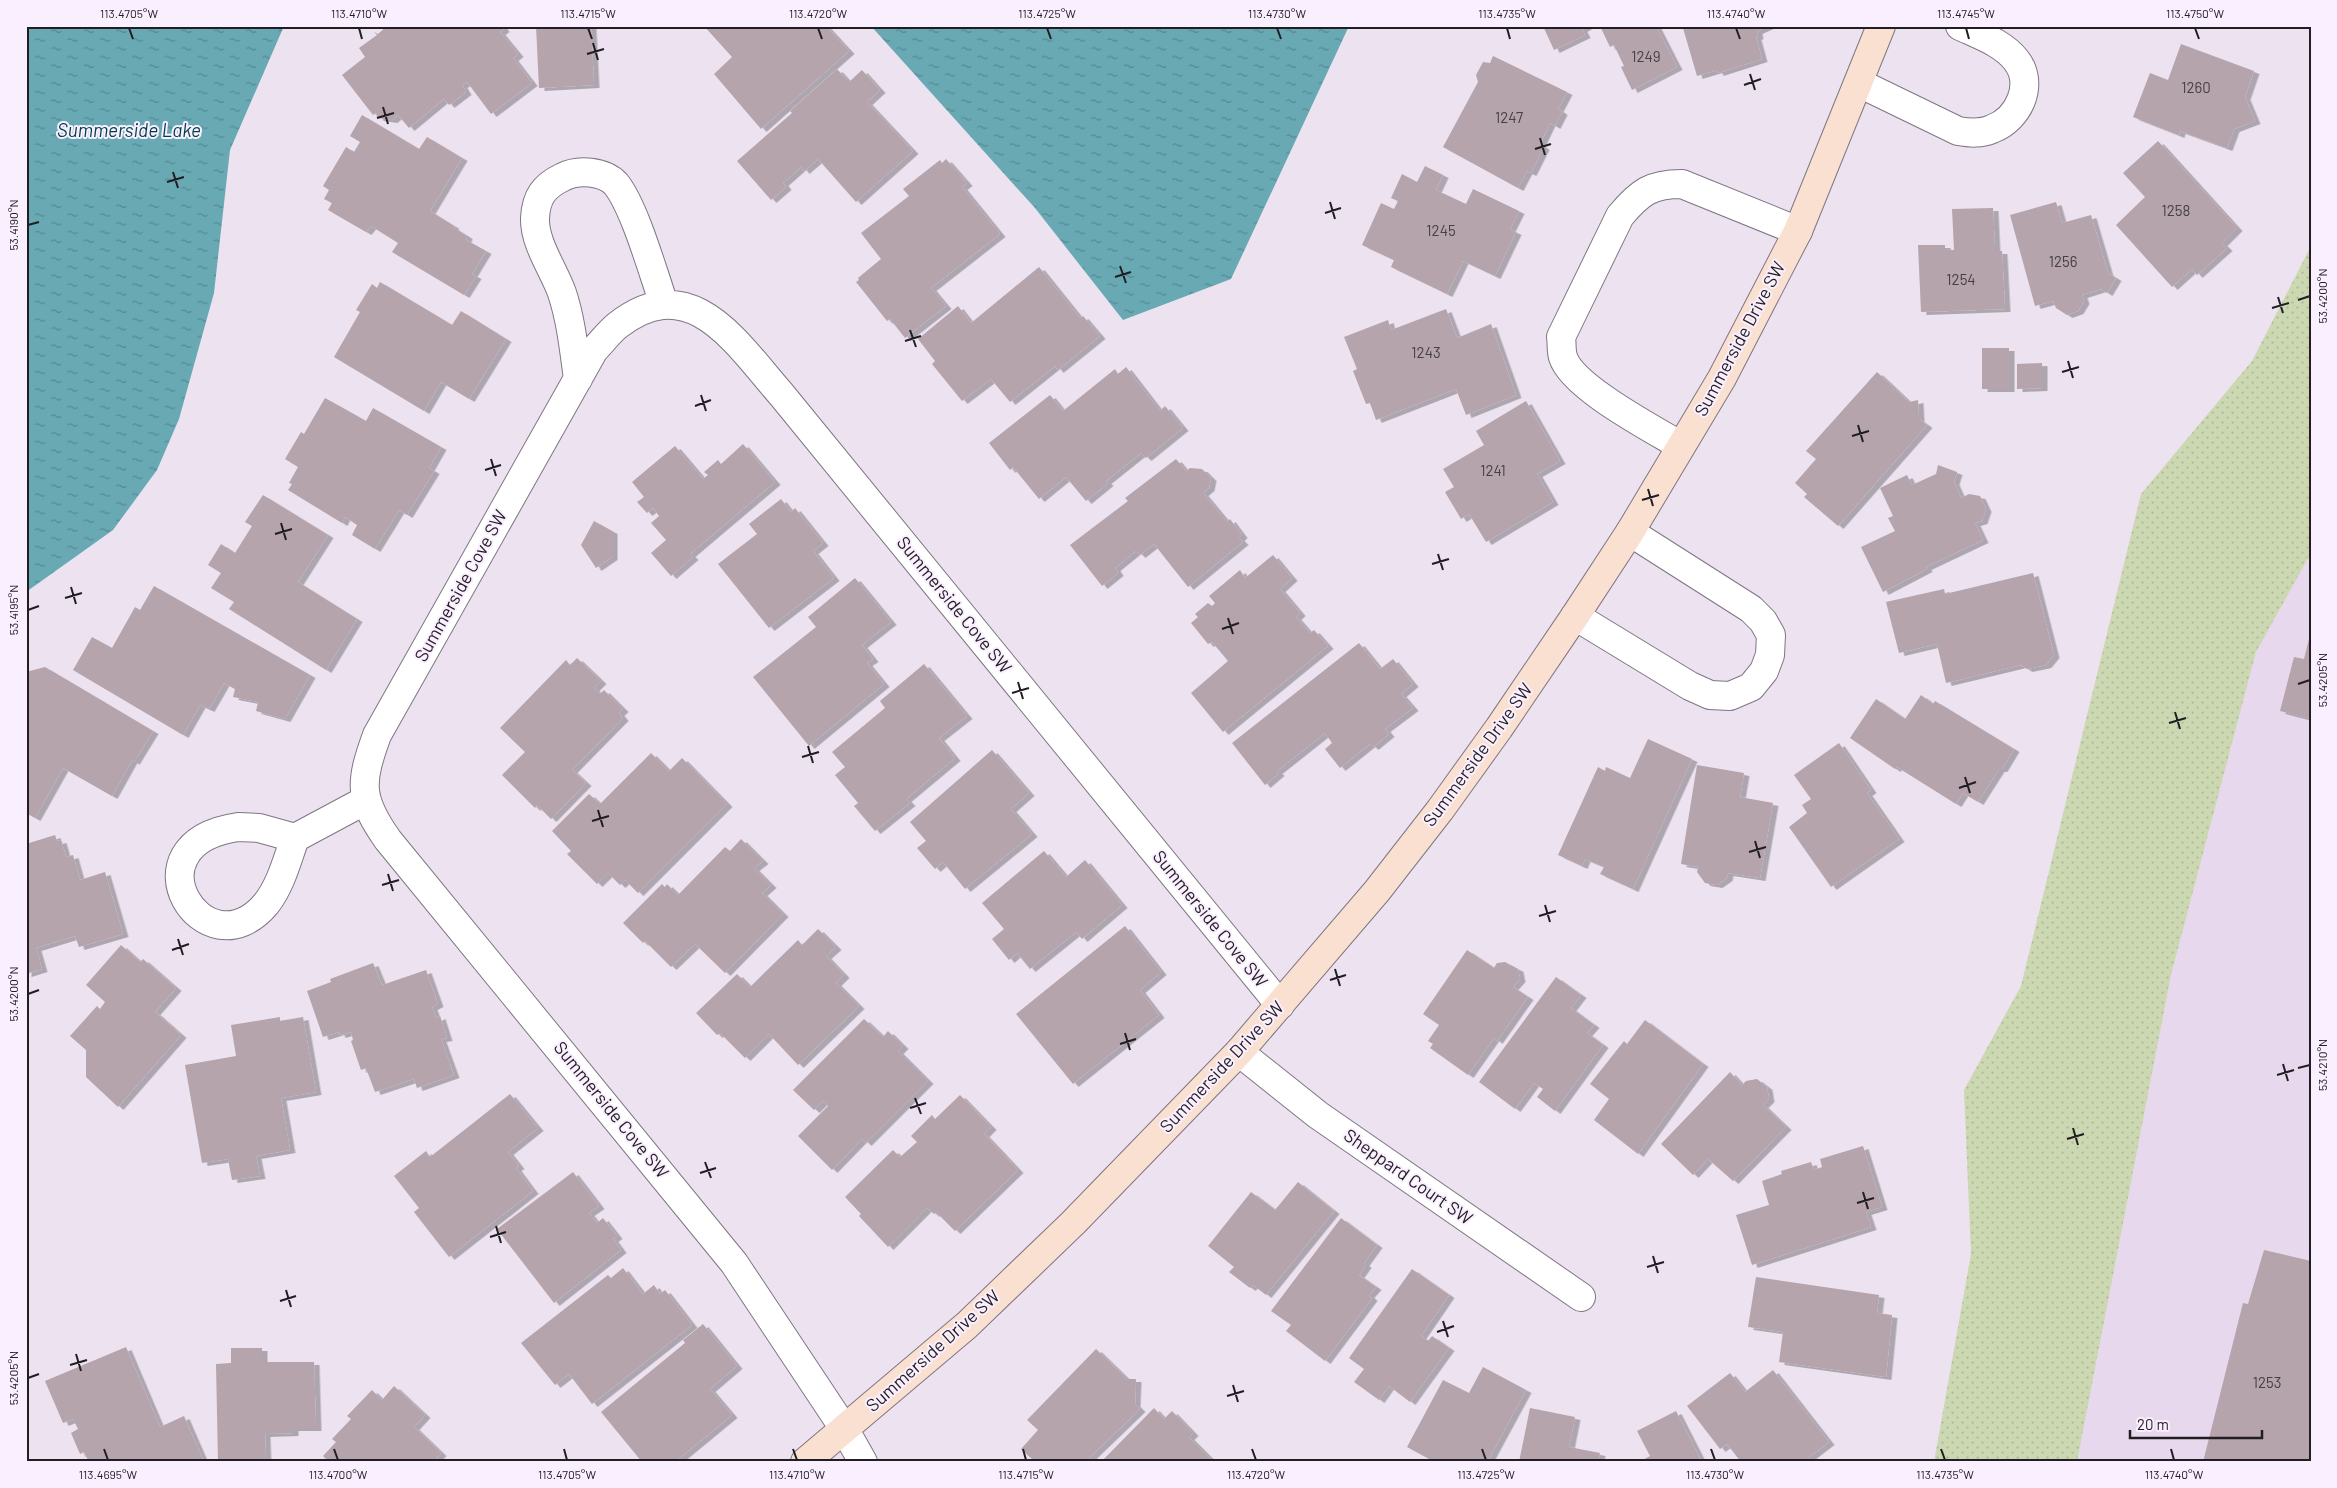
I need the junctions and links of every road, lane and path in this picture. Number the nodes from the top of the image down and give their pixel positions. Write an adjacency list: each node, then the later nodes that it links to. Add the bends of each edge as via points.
1 (1880, 26): 3 (street, Summerside Drive SW)
2 (1960, 26): 3 (street, via 2006,49 2017,60 2024,75 2025,89 2020,104 2010,119 1993,129 1974,134 1958,131)
3 (1859, 83): 4 (street, Summerside Drive SW)
4 (1798, 231): 7 (street, Summerside Drive SW, via 1722,378); 7 (street, via 1682,184 1663,184 1648,189 1620,216 1561,338 1563,357 1572,373 1586,386)
5 (664, 304): 6 (street, Summerside Cove SW, via 636,313 616,326 594,350); 6 (street, via 635,224 615,183 602,175 585,172 567,175 550,183 540,194 535,222 540,242 562,292); 12 (street, Summerside Cove SW, via 681,304 701,311 727,333 782,394)
6 (578, 379): 10 (street, Summerside Cove SW, via 377,735 366,764)
7 (1681, 446): 8 (street, Summerside Drive SW)
8 (1630, 532): 9 (street, Summerside Drive SW); 9 (street, via 1751,609 1763,621 1771,635 1770,656 1764,670 1752,687 1730,696 1710,695)
9 (1575, 616): 12 (street, Summerside Drive SW, via 1440,810 1377,891)
10 (366, 800): 11 (street); 15 (street, Summerside Cove SW, via 373,819 388,840 734,1263)
11 (295, 838)
12 (1280, 1005): 13 (street, Summerside Drive SW)
13 (1239, 1052): 14 (street, Sheppard Court SW, via 1318,1115); 15 (street, Summerside Drive SW, via 1073,1223 967,1325)
14 (1582, 1297)
15 (845, 1430): 16 (street, Summerside Drive SW); 17 (street, Summerside Cove SW)
16 (805, 1462)
17 (863, 1462)

